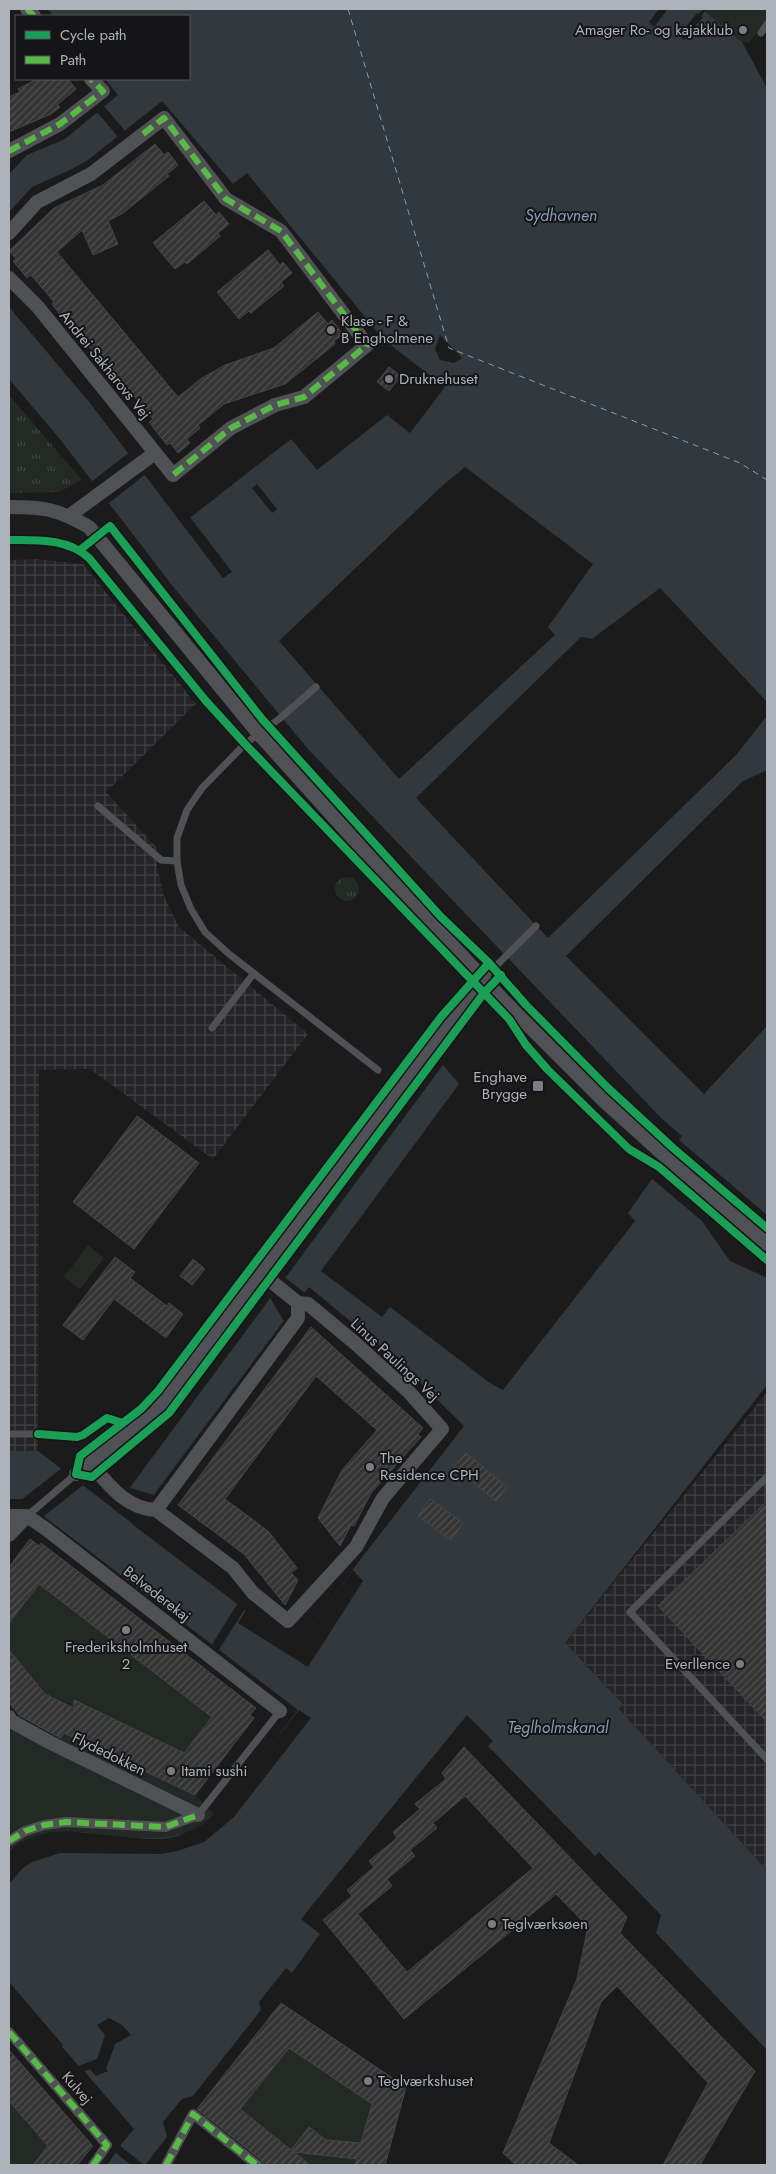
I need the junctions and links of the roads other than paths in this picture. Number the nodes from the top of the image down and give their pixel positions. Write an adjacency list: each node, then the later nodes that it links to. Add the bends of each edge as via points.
1 (767, 24): 2 (lane)
2 (761, 33)
3 (92, 80): 4 (street, via 103,92 60,124)
4 (9, 151)
5 (9, 233): 7 (street, Andrei Sakharovs Vej, via 37,202 91,174 164,118 226,200 281,231 367,345 304,397 276,405 230,428 173,475)
6 (9, 278): 7 (street, Andrei Sakharovs Vej, via 38,307)
7 (155, 453): 9 (street)
8 (9, 507): 9 (street, via 46,508)
9 (70, 516): 11 (street, via 89,527 104,543)
10 (316, 687): 11 (lane)
11 (259, 734): 13 (lane, via 228,760 187,810 177,838); 16 (street)
12 (98, 806): 13 (lane, via 161,860)
13 (177, 861): 15 (lane, via 181,885 205,932)
14 (536, 926): 16 (lane)
15 (254, 973): 17 (lane); 18 (lane)
16 (484, 978): 19 (street, via 604,1100); 20 (street)
17 (212, 1028)
18 (378, 1070)
19 (767, 1244)
20 (260, 1273): 21 (street, Linus Paulings Vej); 24 (street, via 155,1413)
21 (298, 1303): 27 (street, via 298,1318); 27 (street, Linus Paulings Vej, via 308,1304 370,1357 409,1392 442,1429 383,1498 356,1547 288,1621 253,1593 233,1568)
22 (9, 1434): 23 (lane)
23 (38, 1434)
24 (90, 1463): 25 (street); 27 (street, Linus Paulings Vej, via 120,1497)
25 (76, 1474): 29 (lane)
26 (767, 1477): 33 (lane, via 630,1612)
27 (150, 1509)
28 (9, 1516): 29 (street)
29 (26, 1516): 30 (street); 31 (street, Belvederekaj)
30 (9, 1535)
31 (280, 1711): 34 (lane)
32 (9, 1717): 34 (street, Flydedokken, via 50,1742)
33 (767, 1759)
34 (198, 1815): 35 (street, via 165,1827 66,1822 44,1824)
35 (9, 1841)
36 (9, 2032): 37 (street, Kulvej, via 107,2145)
37 (93, 2165)
38 (166, 2165): 39 (street, via 193,2114)
39 (257, 2165)

